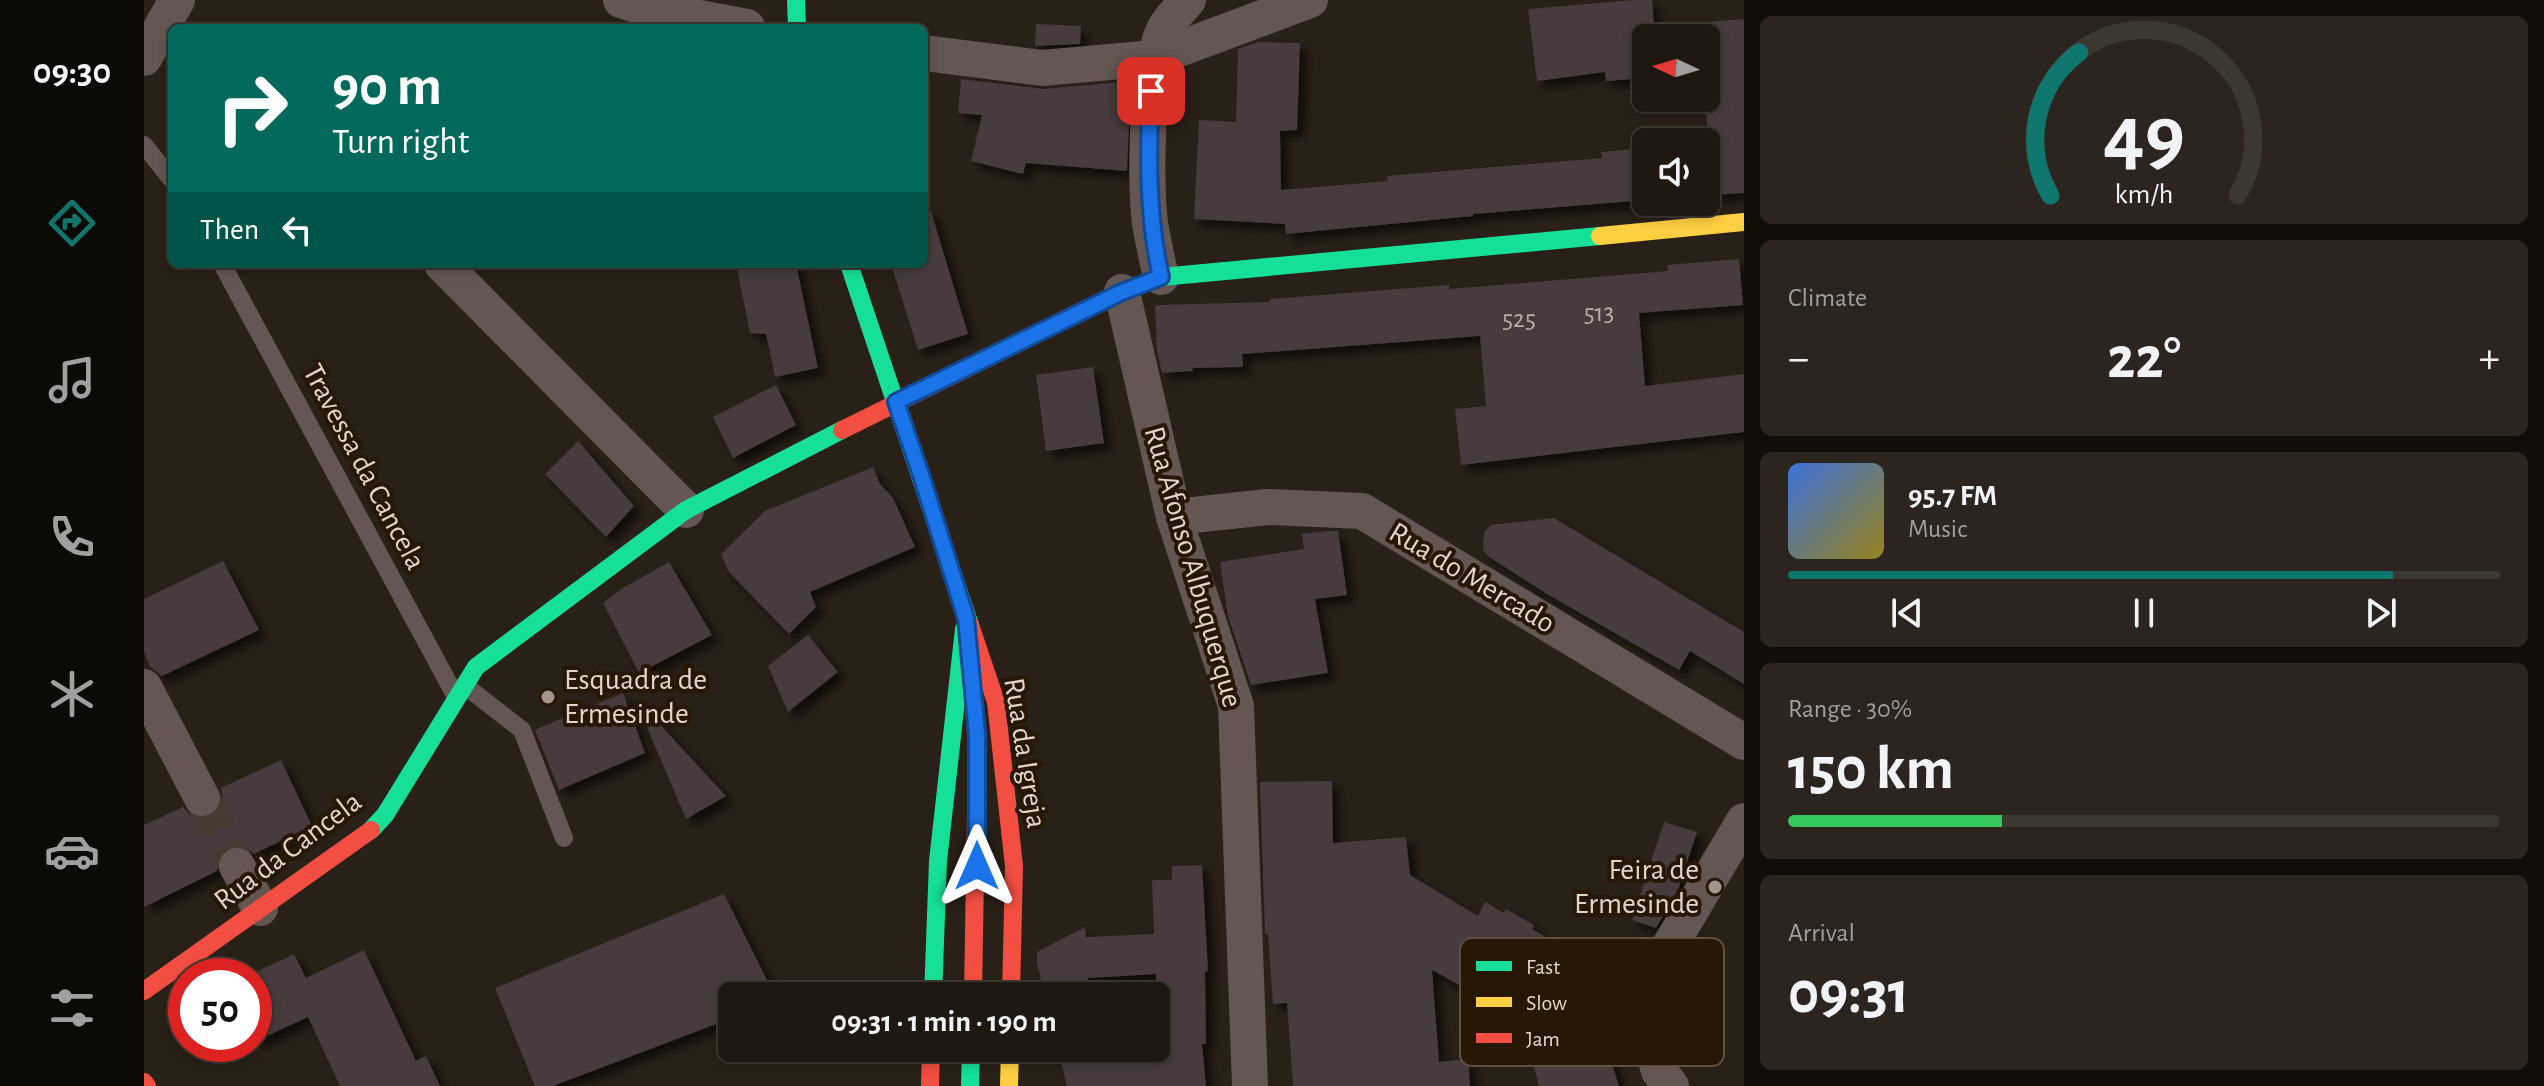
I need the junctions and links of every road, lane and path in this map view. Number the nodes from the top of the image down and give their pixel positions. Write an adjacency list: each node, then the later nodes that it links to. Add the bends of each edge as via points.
1 (621, 0): 6 (street)
2 (796, 0): 7 (street)
3 (1188, 0): 11 (street, via 1165,28)
4 (1310, 0): 5 (street)
5 (1246, 10): 11 (street)
6 (731, 24)
7 (797, 24)
8 (168, 30): 10 (street)
9 (928, 54): 11 (street, via 1042,68)
10 (144, 58)
11 (1155, 58): 18 (street, via 1150,221)
12 (144, 145): 13 (lane)
13 (168, 175)
14 (1744, 222): 18 (street, Rua da Cancela)
15 (224, 268): 25 (lane, Travessa da Cancela)
16 (446, 268): 21 (street)
17 (850, 268): 20 (street, Rua da Igreja)
18 (1161, 277): 19 (street, Rua da Cancela)
19 (1122, 292): 20 (street, Rua da Cancela); 22 (street, Rua Afonso Albuquerque)
20 (896, 402): 21 (street, Rua da Cancela); 23 (street, Rua da Igreja)
21 (686, 510): 25 (street, Rua da Cancela, via 476,667)
22 (1174, 517): 28 (street, Rua do Mercado, via 1268,507 1362,511); 46 (street, Rua Afonso Albuquerque, via 1236,706)
23 (966, 618): 26 (street, Rua da Igreja); 35 (street, Rua da Igreja, via 938,861); 37 (street, Rua da Igreja, via 996,702 1014,866)
24 (144, 687): 29 (street)
25 (460, 691): 31 (lane, via 522,730); 33 (street, Rua da Cancela, via 385,815)
26 (974, 705)
27 (977, 734): 36 (street, Rua da Igreja)
28 (1744, 742)
29 (202, 798)
30 (1744, 821): 34 (street)
31 (564, 838)
32 (237, 866): 33 (street)
33 (260, 908): 38 (street, Rua da Cancela)
34 (1674, 938)
35 (934, 982)
36 (973, 982)
37 (1011, 982)
38 (144, 991)
39 (931, 1062): 43 (street)
40 (971, 1062): 44 (street)
41 (1010, 1062): 45 (street)
42 (1658, 1066): 47 (street)
43 (930, 1086)
44 (970, 1086)
45 (1009, 1086)
46 (1250, 1086)
47 (1671, 1086)

